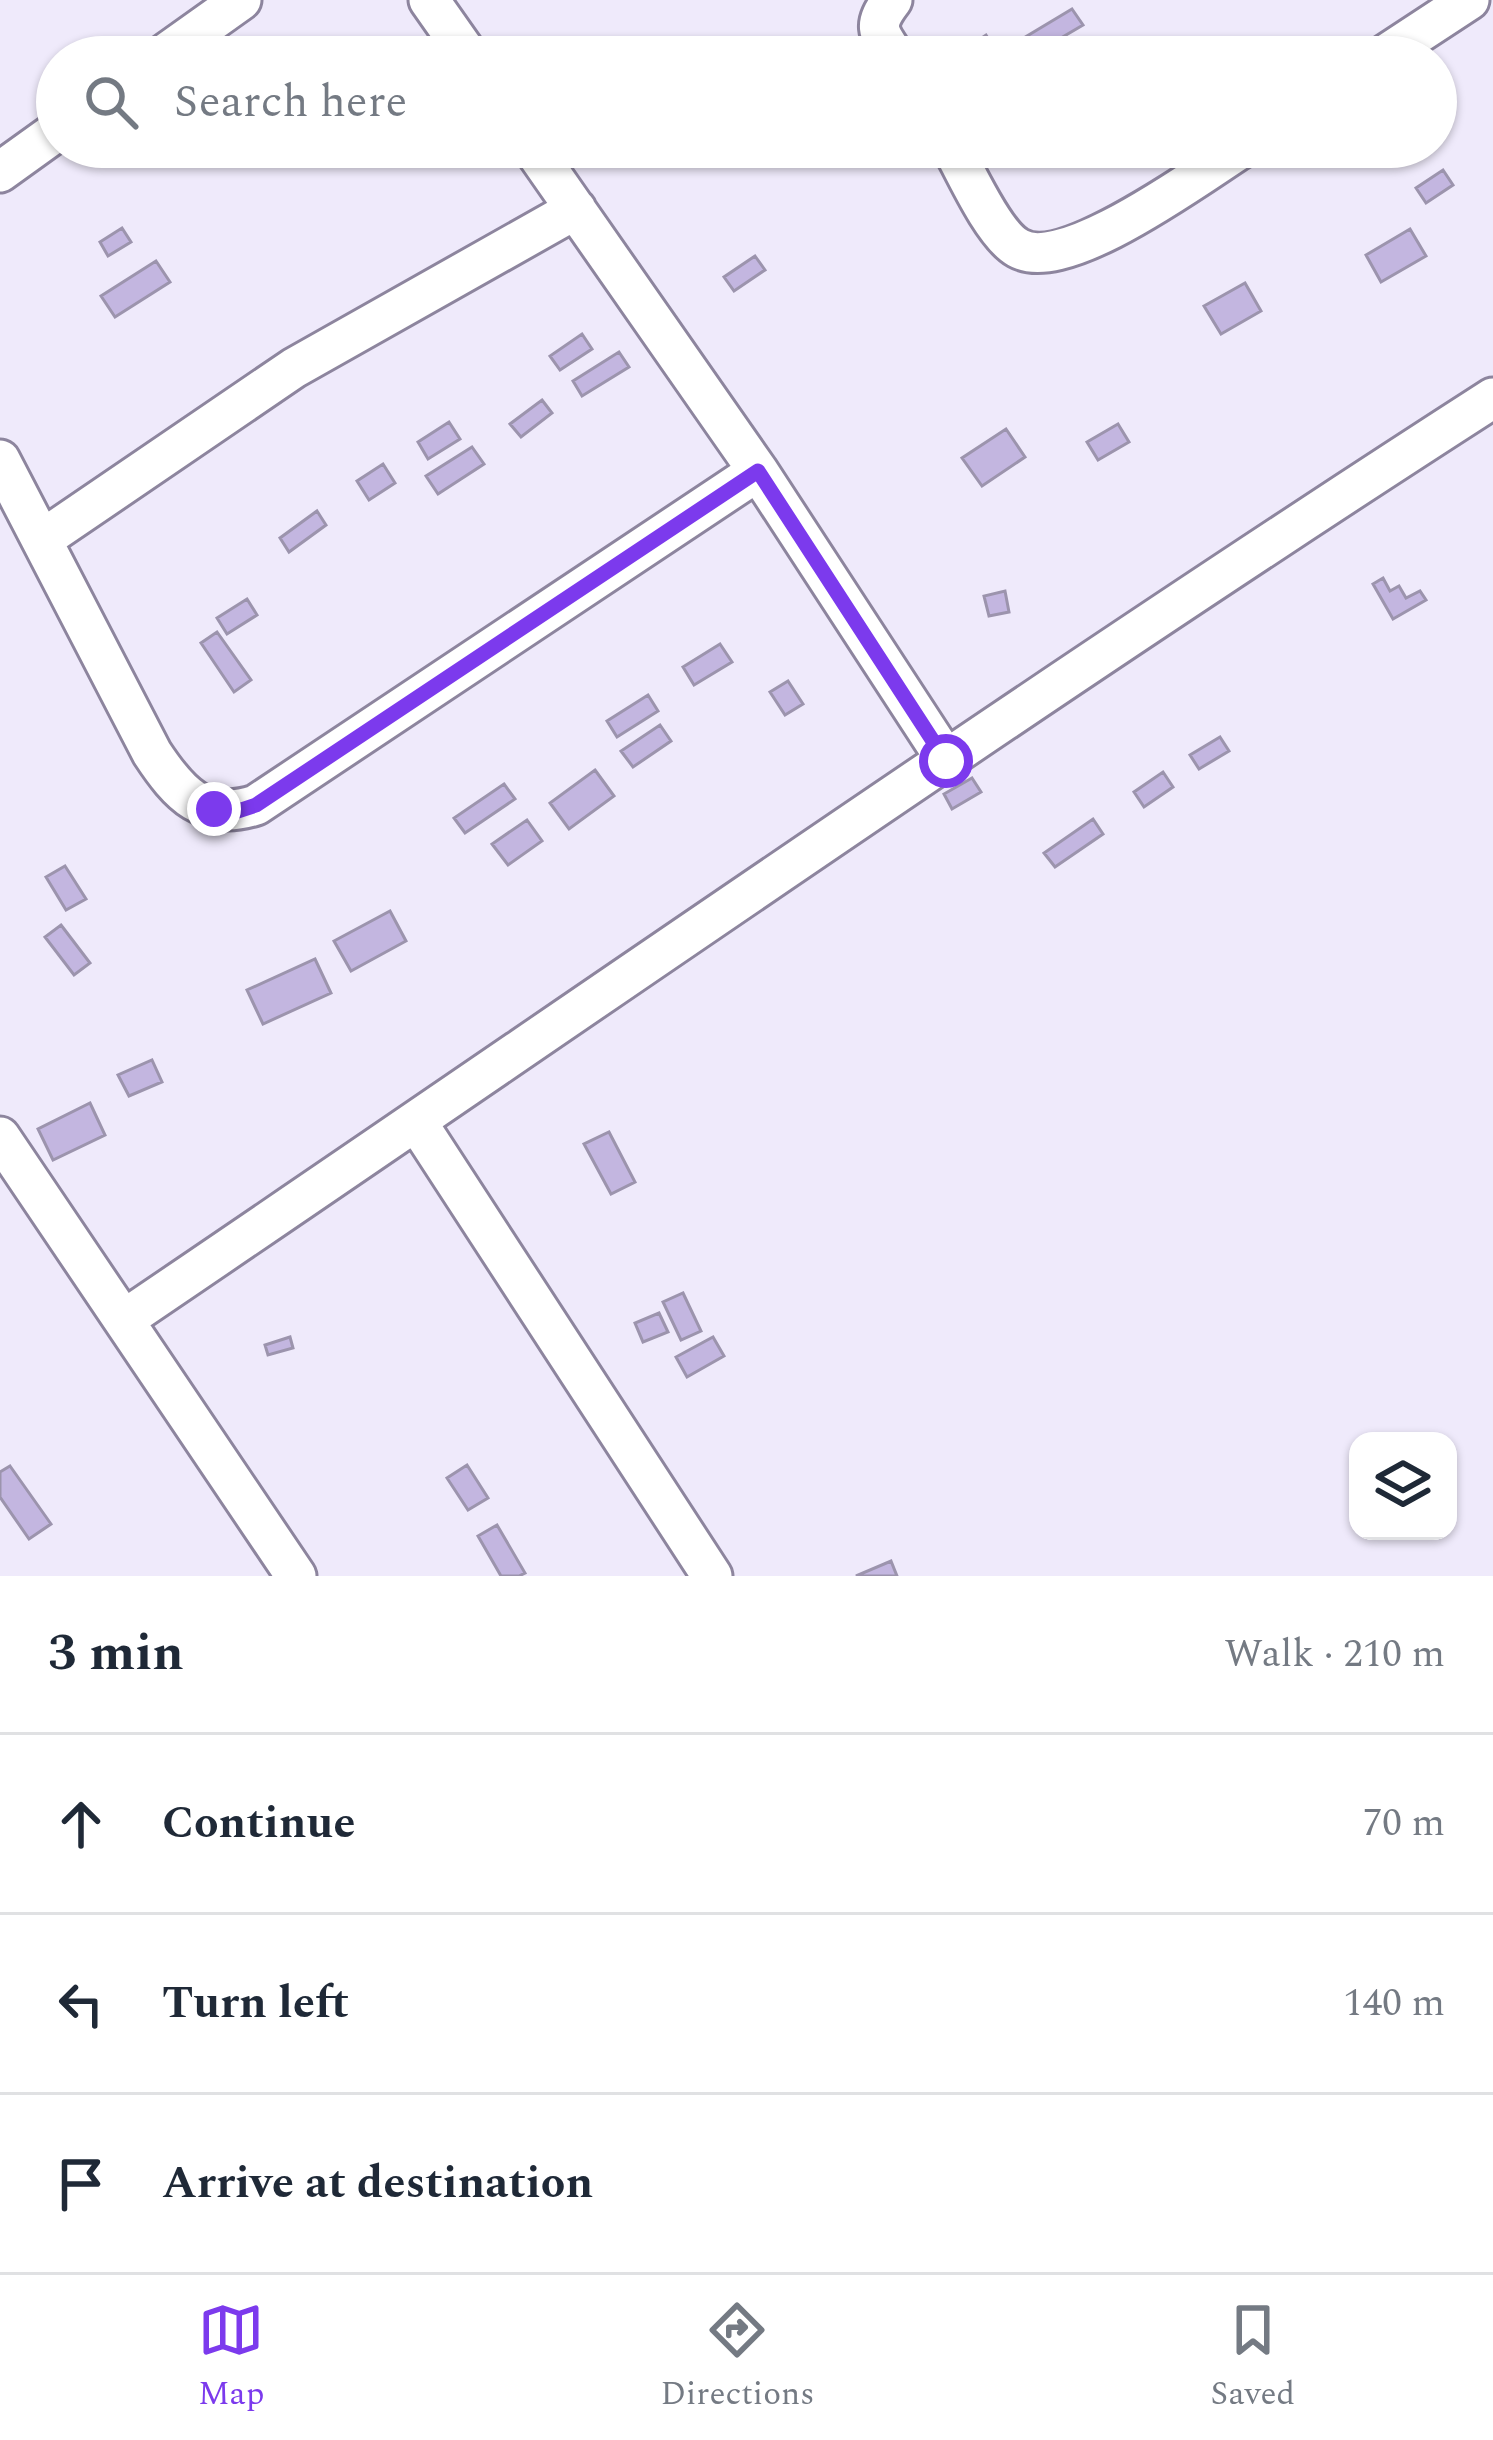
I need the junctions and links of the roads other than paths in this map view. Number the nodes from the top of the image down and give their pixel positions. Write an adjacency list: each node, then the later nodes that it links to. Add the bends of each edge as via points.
1 (242, 0): 5 (street)
2 (429, 0): 6 (street)
3 (892, 0): 7 (street)
4 (1469, 0): 8 (street)
5 (191, 36)
6 (454, 36)
7 (880, 36)
8 (1414, 36)
9 (36, 146): 13 (street)
10 (547, 168): 14 (street)
11 (964, 168): 12 (street, via 1002,235 1017,248 1050,254 1136,216)
12 (1210, 168)
13 (0, 172)
14 (576, 209): 17 (street); 18 (street, via 294,368)
15 (1493, 398): 19 (street)
16 (0, 460): 18 (street)
17 (758, 471): 18 (street, via 256,805 232,813 195,801 172,782); 19 (street)
18 (43, 539)
19 (946, 761): 20 (street)
20 (416, 1121): 22 (street); 24 (street)
21 (0, 1137): 22 (street)
22 (125, 1319): 23 (street)
23 (296, 1576)
24 (712, 1576)

